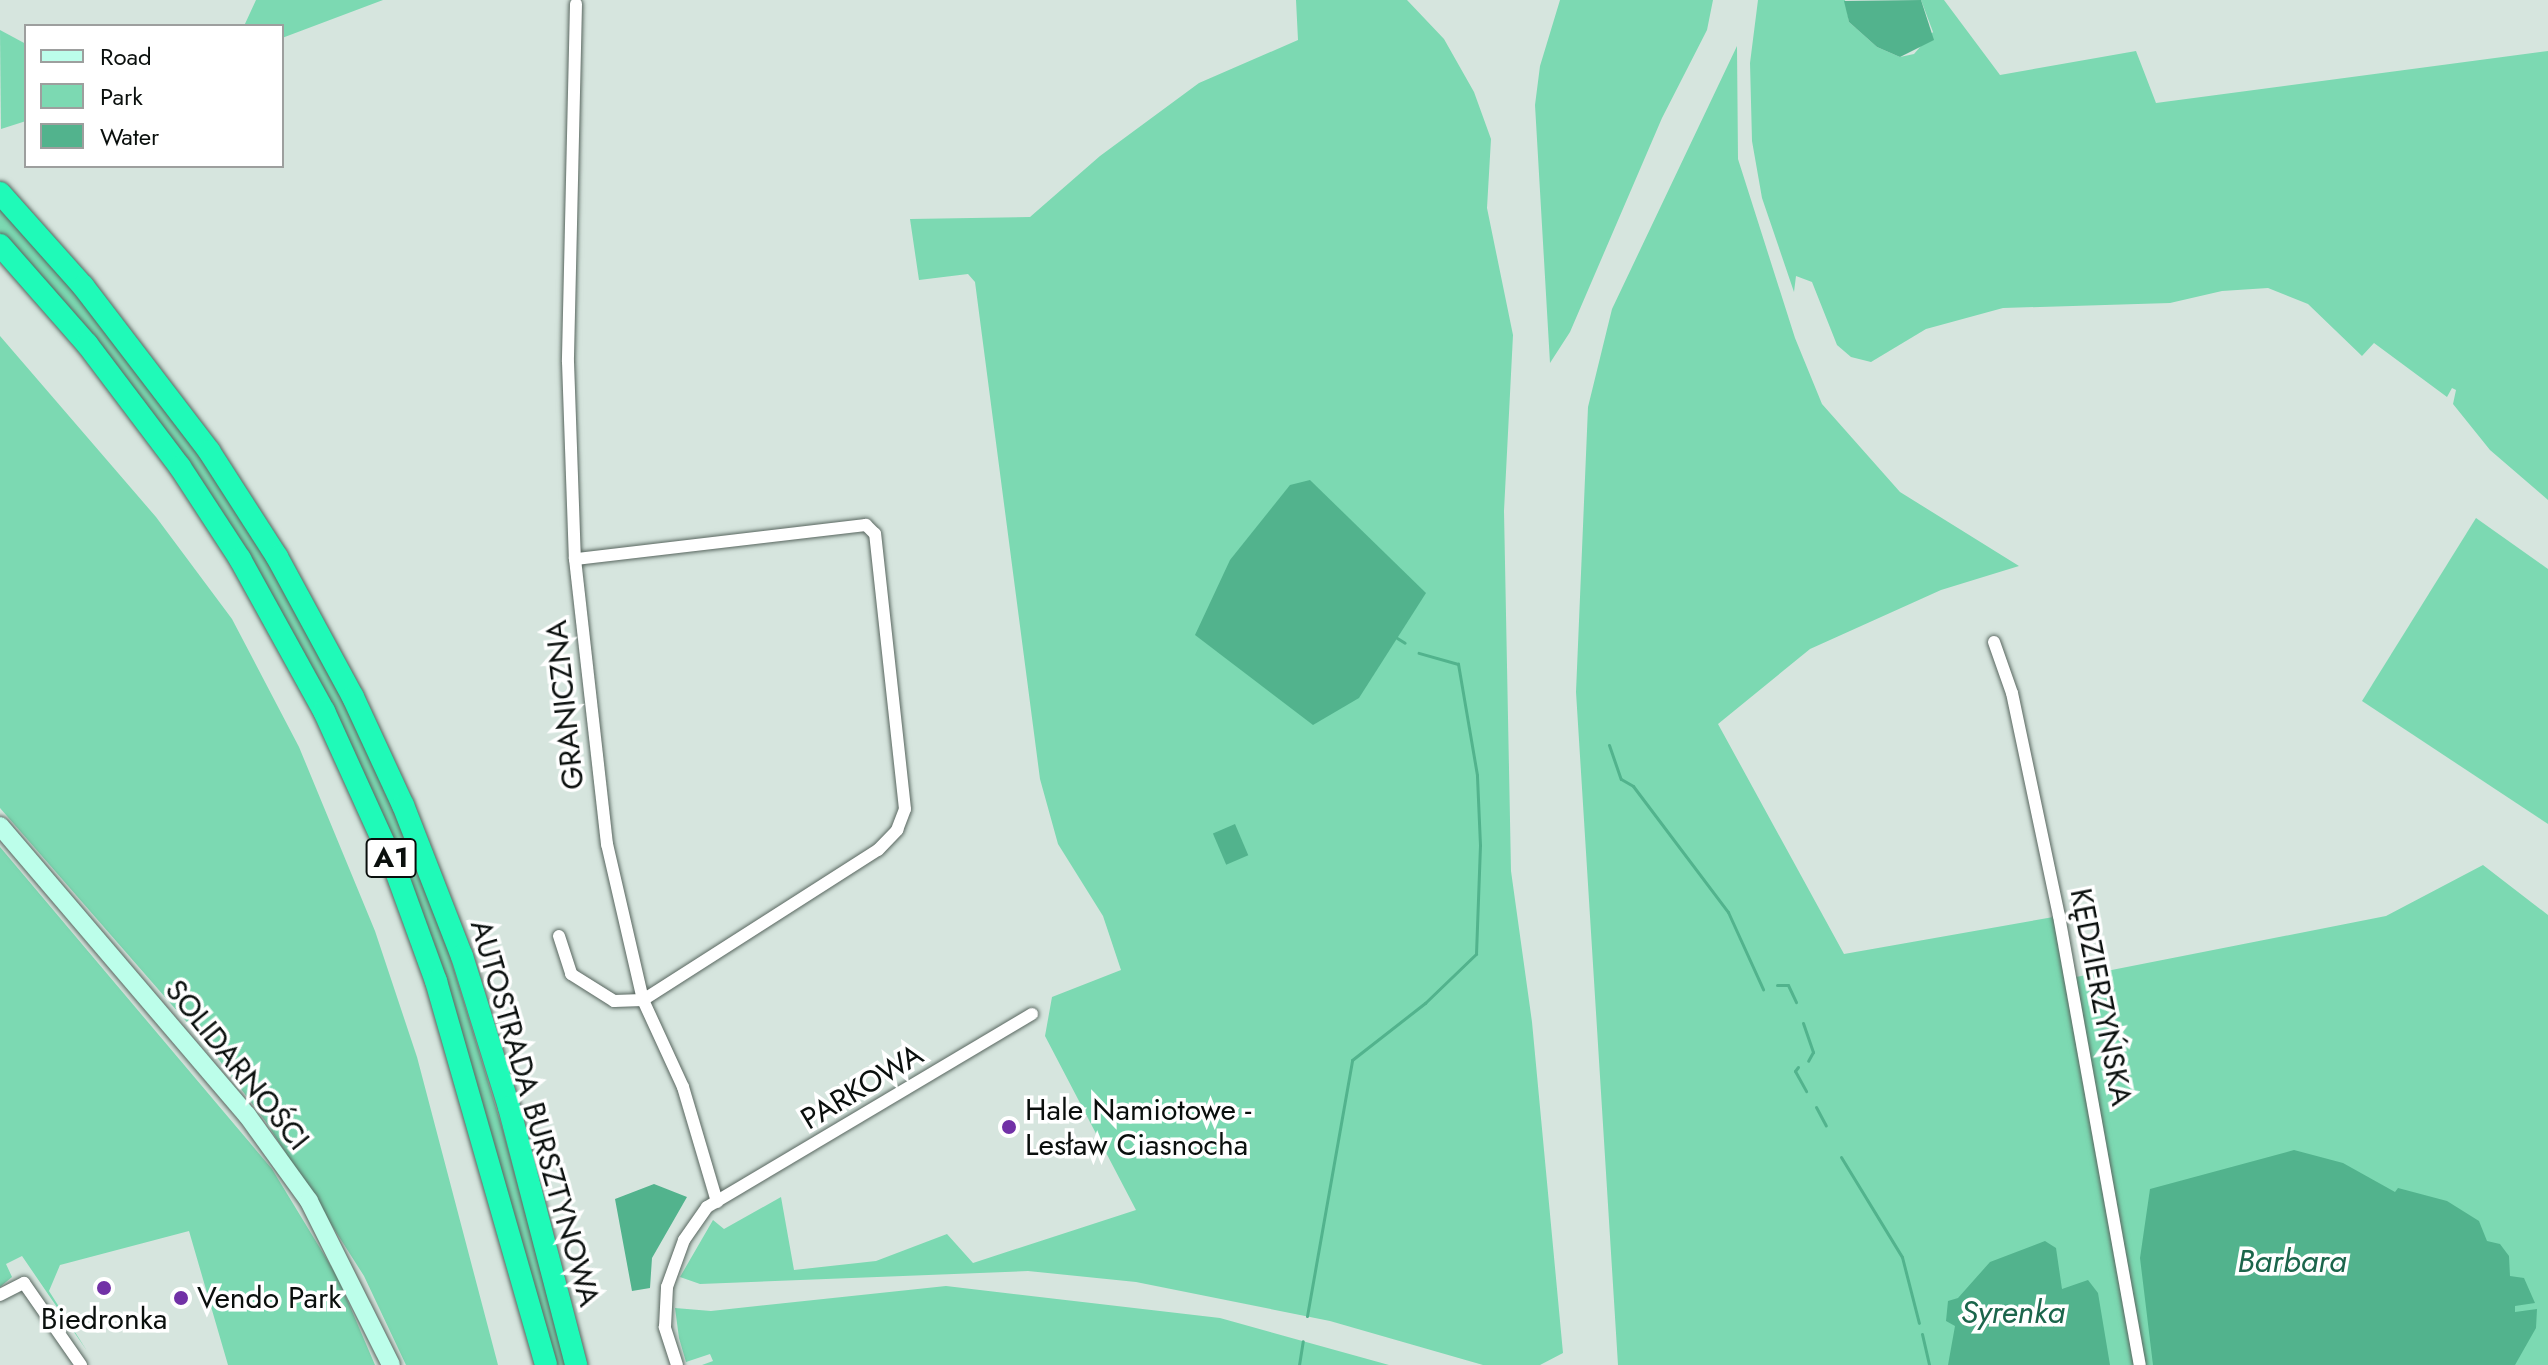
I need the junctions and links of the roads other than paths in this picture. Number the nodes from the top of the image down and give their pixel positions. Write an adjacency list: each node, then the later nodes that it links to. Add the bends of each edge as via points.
1 (576, 4): 4 (street, GRANICZNA, via 568,346)
2 (4, 198): 15 (highway, AUTOSTRADA BURSZTYNOWA / A1, via 83,286 209,451 277,557 353,697 403,805 462,956 509,1107)
3 (0, 245): 14 (highway, AUTOSTRADA BURSZTYNOWA / A1, via 87,344 180,467 279,626 342,746 436,981)
4 (575, 559): 8 (street, GRANICZNA, via 607,844); 8 (street, via 866,525 875,534 905,809 897,830 878,850)
5 (1994, 642): 17 (street, KĘDZIERZYŃSKA, via 2012,693 2059,916)
6 (0, 826): 13 (street, SOLIDARNOŚCI, via 247,1115 309,1201)
7 (559, 936): 8 (street, via 571,974 614,1001)
8 (643, 1000): 10 (street, GRANICZNA, via 683,1087)
9 (1032, 1014): 10 (street, PARKOWA)
10 (717, 1202): 16 (street, via 695,1224 672,1266 665,1327)
11 (0, 1295): 12 (street, via 24,1283)
12 (81, 1365)
13 (391, 1365)
14 (546, 1365)
15 (576, 1365)
16 (677, 1365)
17 (2140, 1365)

